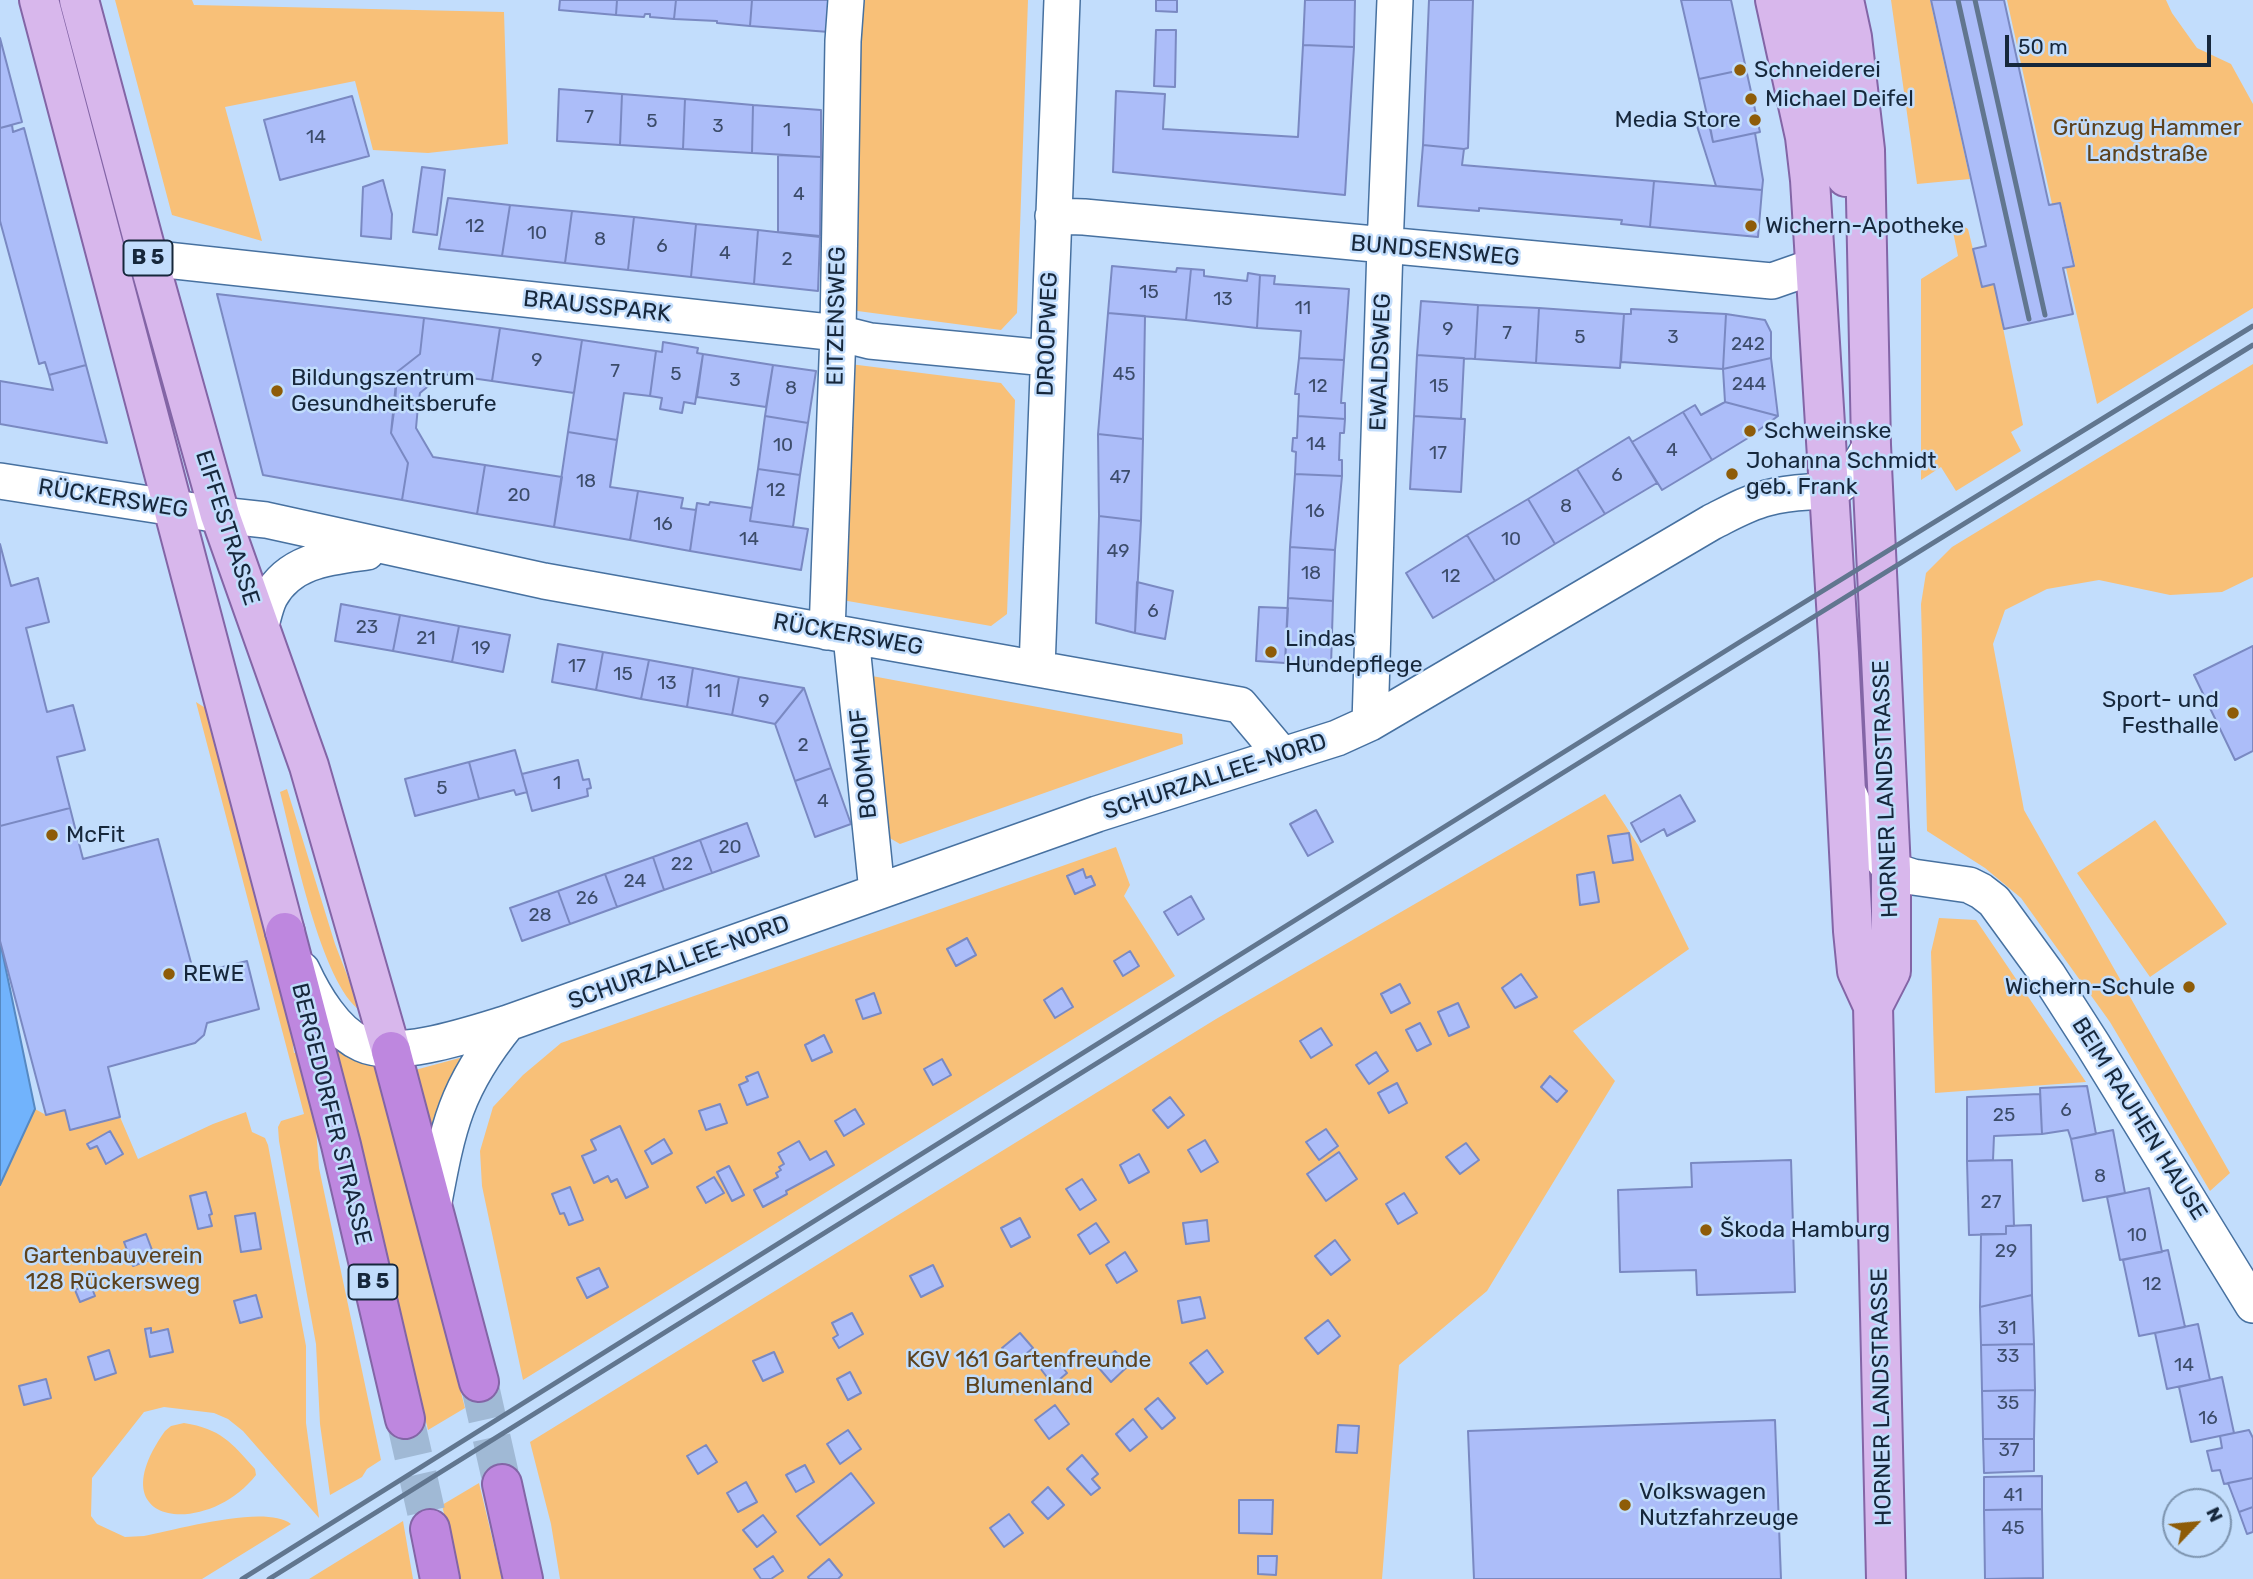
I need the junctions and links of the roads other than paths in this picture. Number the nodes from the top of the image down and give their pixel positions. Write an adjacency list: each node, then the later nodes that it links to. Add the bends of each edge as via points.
1 (39, 0): 19 (main road, EIFFESTRASSE / B 5)
2 (79, 0): 11 (main road, EIFFESTRASSE / B 5)
3 (846, 0): 14 (street, EITZENSWEG)
4 (1062, 0): 9 (street, DROOPWEG)
5 (1395, 0): 10 (street, EWALDSWEG)
6 (1775, 0): 12 (main road, HORNER LANDSTRASSE, via 1805,137)
7 (1810, 0): 13 (main road)
8 (1843, 0): 13 (main road, via 1853,37 1865,150)
9 (1053, 216): 10 (street, BUNDSENSWEG); 15 (street, DROOPWEG)
10 (1385, 247): 12 (street, BUNDSENSWEG, via 1772,281); 25 (street, EWALDSWEG)
11 (148, 258): 14 (street, BRAUSSPARK); 20 (main road, EIFFESTRASSE / B 5)
12 (1815, 266): 18 (main road, HORNER LANDSTRASSE)
13 (1868, 286): 16 (main road, HORNER LANDSTRASSE)
14 (838, 333): 15 (street, BRAUSSPARK, via 870,341); 23 (street, EITZENSWEG)
15 (1046, 358): 24 (street, DROOPWEG)
16 (1871, 445): 18 (street, via 1858,469); 28 (main road, HORNER LANDSTRASSE)
17 (0, 481): 19 (street, RÜCKERSWEG)
18 (1829, 491): 25 (street, SCHURZALLEE-NORD, via 1770,497 1712,522); 27 (main road, HORNER LANDSTRASSE)
19 (172, 508): 20 (street, RÜCKERSWEG); 30 (main road, EIFFESTRASSE / B 5)
20 (219, 516): 21 (street, RÜCKERSWEG, via 266,520); 22 (main road, EIFFESTRASSE / B 5)
21 (391, 549): 22 (street, RÜCKERSWEG, via 303,565 271,597); 23 (street, RÜCKERSWEG)
22 (260, 629): 33 (main road, EIFFESTRASSE / B 5, via 309,766)
23 (839, 634): 24 (street, RÜCKERSWEG); 29 (street, BOOMHOF)
24 (1037, 668): 26 (street, RÜCKERSWEG, via 1240,705)
25 (1370, 723): 26 (street, SCHURZALLEE-NORD)
26 (1283, 755): 29 (street, SCHURZALLEE-NORD, via 1097,814)
27 (1846, 783): 28 (street, via 1870,843); 31 (main road, HORNER LANDSTRASSE, via 1857,971)
28 (1891, 870): 31 (main road, HORNER LANDSTRASSE, via 1891,971); 35 (street, BEIM RAUHEN HAUSE, via 1969,885 1994,901 2093,1045)
29 (877, 892): 32 (street, SCHURZALLEE-NORD)
30 (285, 932): 33 (street, SCHURZALLEE-NORD, via 304,975 332,1018 360,1044); 37 (highway, BERGEDORFER STRASSE / B 5)
31 (1873, 1006): 42 (main road, HORNER LANDSTRASSE)
32 (508, 1023): 33 (street, SCHURZALLEE-NORD); 34 (street, via 477,1064 457,1102)
33 (391, 1051): 34 (highway, B 5)
34 (433, 1207): 36 (highway, B 5)
35 (2253, 1305)
36 (479, 1382)
37 (405, 1419)
38 (502, 1484): 41 (highway)
39 (429, 1530): 40 (highway)
40 (440, 1579)
41 (523, 1579)
42 (1886, 1579)

